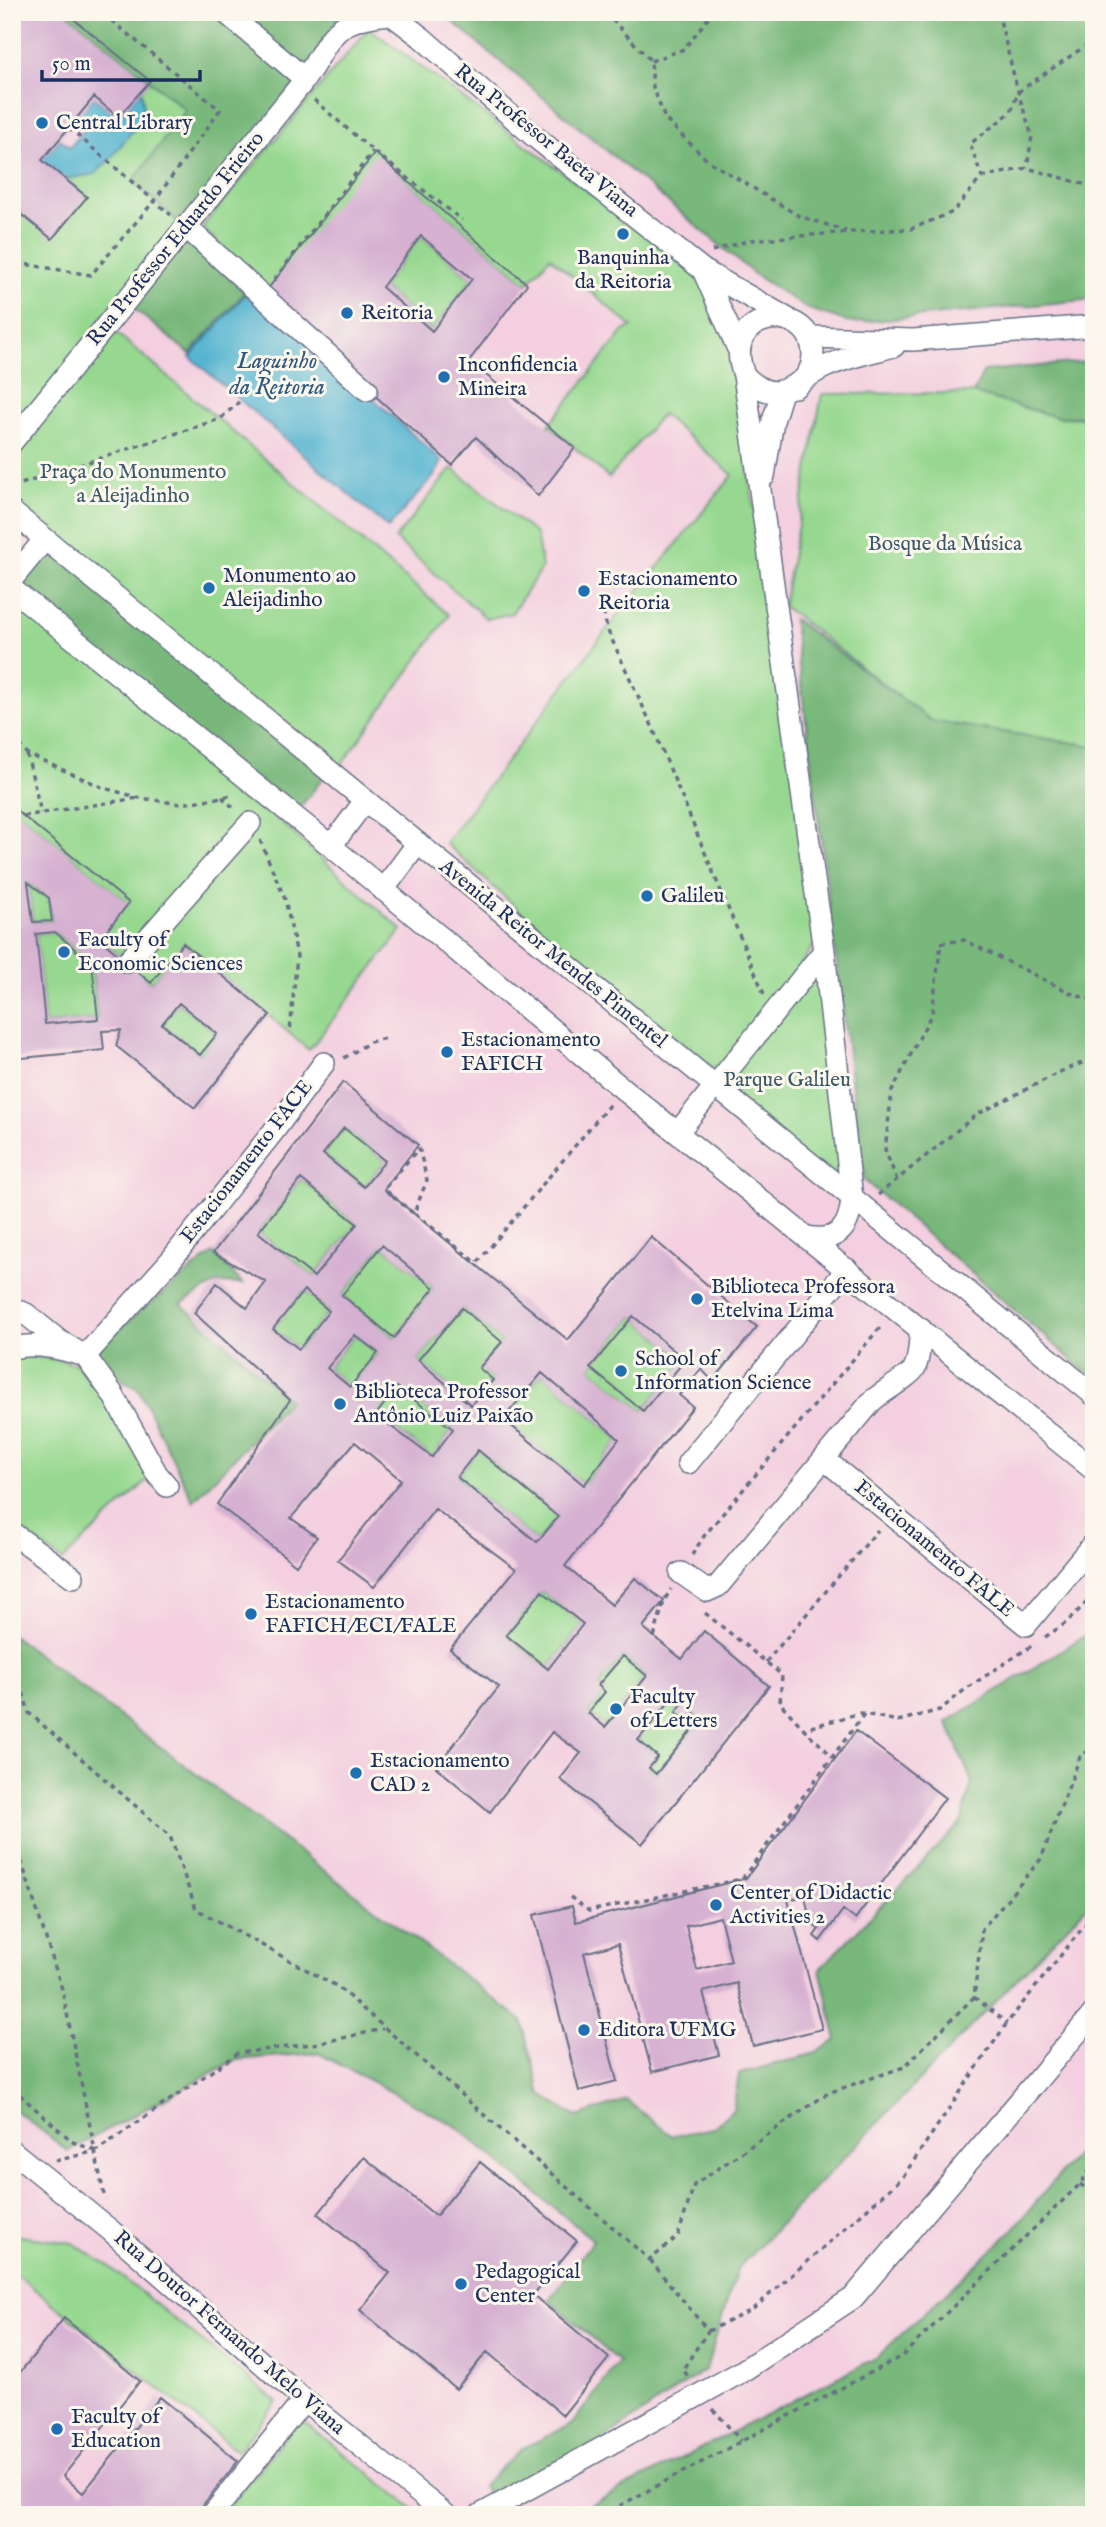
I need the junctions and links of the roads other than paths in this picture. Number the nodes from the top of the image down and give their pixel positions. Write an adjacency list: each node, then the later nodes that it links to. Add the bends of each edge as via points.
1 (225, 12): 4 (street)
2 (390, 13): 3 (street, Rua Professor Eduardo Frieiro); 6 (street, Rua Professor Baeta Viana, via 535,137)
3 (336, 22): 4 (street, Rua Professor Eduardo Frieiro)
4 (302, 83): 5 (street, Rua Professor Eduardo Frieiro)
5 (186, 228): 13 (street); 15 (street, Rua Professor Eduardo Frieiro)
6 (696, 264): 7 (street, Rua Professor Baeta Viana); 11 (street, Rua Professor Baeta Viana)
7 (790, 320): 9 (street, Rua Professor Baeta Viana); 11 (street, via 777,317 751,326)
8 (1094, 326): 10 (street)
9 (809, 337): 10 (street); 14 (street, via 810,370)
10 (913, 340): 14 (street, via 825,366)
11 (738, 349): 12 (street, Rua Professor Baeta Viana)
12 (744, 375): 14 (street, via 767,392); 16 (street, Rua Professor Baeta Viana)
13 (367, 390)
14 (788, 390): 16 (street, via 773,421)
15 (12, 442)
16 (761, 502): 26 (street, Rua Professor Baeta Viana)
17 (12, 512): 18 (street, Avenida Reitor Mendes Pimentel)
18 (45, 539): 19 (street); 21 (street, Avenida Reitor Mendes Pimentel)
19 (12, 579)
20 (12, 589): 24 (street)
21 (365, 801): 23 (street, Avenida Reitor Mendes Pimentel); 24 (street)
22 (250, 823): 27 (street)
23 (418, 843): 25 (street); 29 (street, Avenida Reitor Mendes Pimentel)
24 (331, 846): 25 (street)
25 (383, 890): 30 (street)
26 (824, 951): 29 (street); 31 (street, Rua Professor Baeta Viana)
27 (127, 962)
28 (324, 1063): 37 (street, Estacionamento FACE, via 171,1260)
29 (715, 1086): 30 (street); 31 (street, Avenida Reitor Mendes Pimentel)
30 (678, 1132): 32 (street)
31 (858, 1202): 32 (street, via 834,1236 821,1240); 38 (street, Avenida Reitor Mendes Pimentel)
32 (807, 1237): 33 (street)
33 (847, 1269): 35 (street); 40 (street)
34 (12, 1308): 37 (street)
35 (921, 1329): 39 (street, via 915,1368 872,1401); 41 (street)
36 (12, 1348): 37 (street, via 59,1348)
37 (85, 1356): 42 (street)
38 (1094, 1395)
39 (824, 1459): 44 (street, Estacionamento FALE, via 1026,1625); 45 (street, via 718,1586 707,1591)
40 (688, 1463)
41 (1094, 1471)
42 (167, 1486)
43 (12, 1533): 46 (street)
44 (1089, 1549)
45 (681, 1573)
46 (73, 1577)
47 (1094, 2013): 53 (street, via 853,2298 741,2372)
48 (12, 2151): 49 (street, Rua Doutor Fernando Melo Viana)
49 (22, 2167): 50 (street, Rua Doutor Fernando Melo Viana, via 110,2230)
50 (304, 2400): 51 (street); 52 (street, Rua Doutor Fernando Melo Viana)
51 (212, 2515)
52 (446, 2515)
53 (480, 2515)

